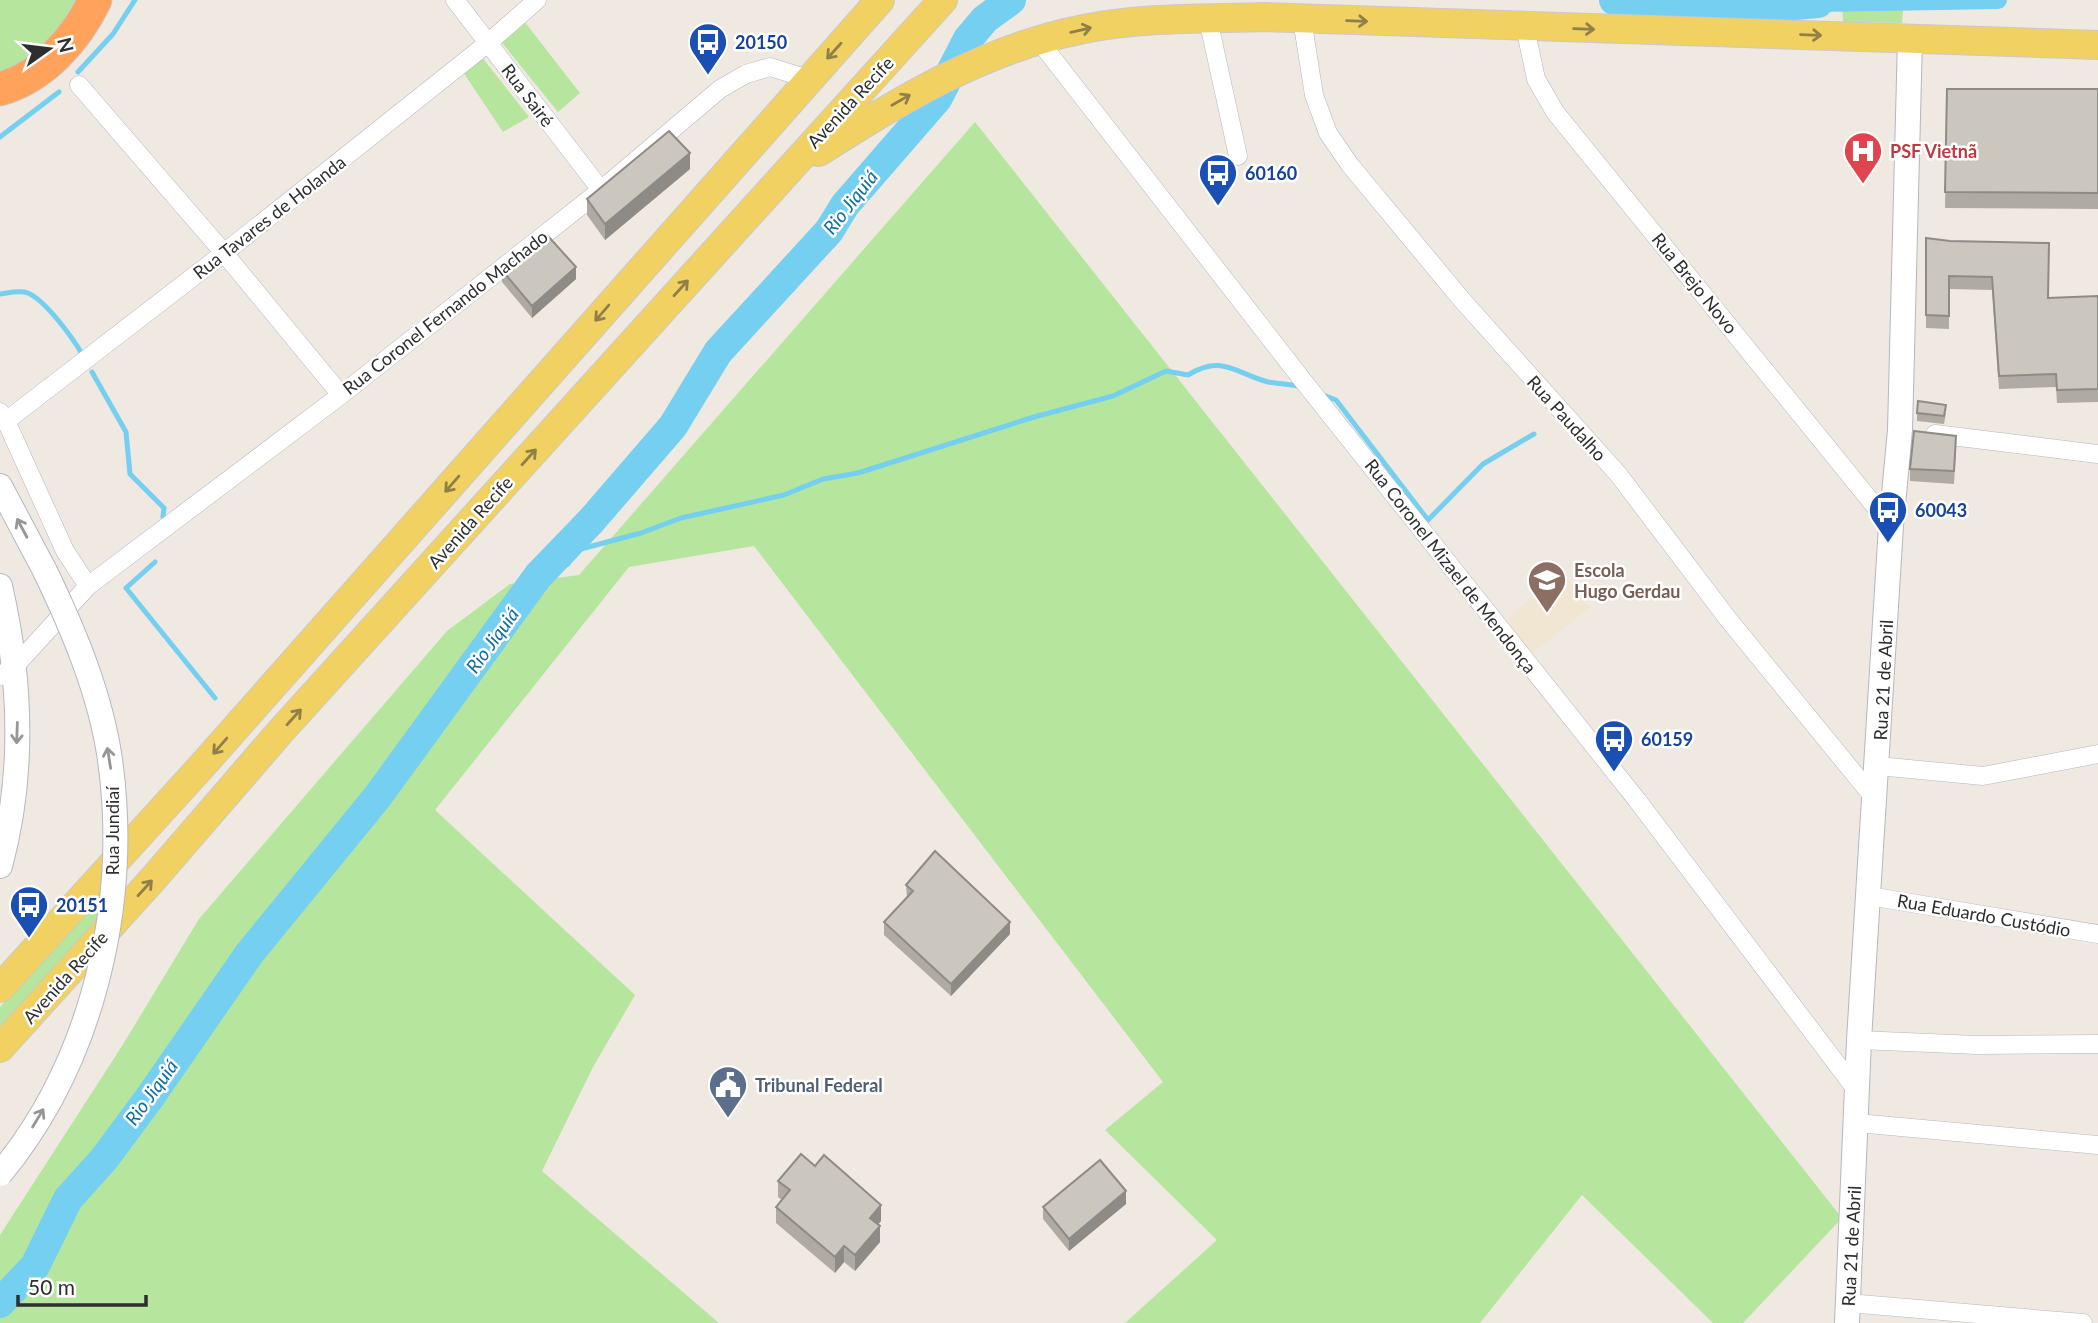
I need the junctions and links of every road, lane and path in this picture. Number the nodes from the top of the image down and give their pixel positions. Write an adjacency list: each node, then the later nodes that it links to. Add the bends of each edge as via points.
1 (95, 0): 15 (highway, via 84,23 54,58)
2 (455, 0): 11 (street, Rua Sairé)
3 (537, 0): 11 (street, Rua Tavares de Holanda)
4 (880, 0): 13 (main road, one-way to 13)
5 (943, 0): 17 (main road, Avenida Recife)
6 (1208, 19): 7 (main road); 10 (main road, one-way to 6, via 1118,24); 16 (street)
7 (1302, 19): 8 (main road, one-way to 8); 31 (street, Rua Paudalho, via 1314,95 1328,133 1350,165 1462,300 1618,474 1728,619)
8 (1525, 27): 9 (main road, one-way to 9); 25 (street, Rua Brejo Novo, via 1536,79 1555,112)
9 (1910, 38): 12 (main road); 22 (street, Rua 21 de Abril)
10 (1040, 42): 17 (main road, one-way to 10, via 948,75); 39 (street, Rua Coronel Mizael de Mendonça, via 1637,800)
11 (488, 43): 18 (street, Rua Sairé); 19 (street, Rua Tavares de Holanda)
12 (2098, 45)
13 (809, 79): 18 (street, Rua Coronel Fernando Machado, via 770,67 746,74 720,89); 35 (main road, one-way to 35)
14 (79, 85): 19 (street)
15 (0, 89)
16 (1238, 156)
17 (781, 176): 38 (main road, Avenida Recife, one-way to 17)
18 (601, 190): 20 (street, Rua Coronel Fernando Machado)
19 (225, 253): 20 (street); 21 (street, Rua Tavares de Holanda)
20 (341, 395): 27 (street, Rua Coronel Fernando Machado)
21 (3, 417): 27 (street, via 65,551)
22 (1900, 430): 23 (street); 25 (street, Rua 21 de Abril)
23 (2098, 454)
24 (0, 486): 42 (street, Rua Jundiaí, one-way to 24, bridge, via 39,1118 86,1018 101,962 115,851 110,758 88,672 45,571)
25 (1891, 526): 30 (street, Rua 21 de Abril)
26 (0, 586): 28 (street)
27 (88, 586): 28 (street, Rua Coronel Fernando Machado)
28 (8, 670): 32 (street, one-way to 32, via 18,731 13,799)
29 (2098, 754): 30 (street, via 1983,776)
30 (1878, 766): 31 (street, Rua 21 de Abril)
31 (1875, 799): 33 (street, Rua 21 de Abril)
32 (0, 866)
33 (1869, 896): 34 (street, Rua Eduardo Custódio); 36 (street, Rua 21 de Abril)
34 (2098, 934)
35 (0, 988)
36 (1859, 1040): 37 (street); 39 (street, Rua 21 de Abril)
37 (2098, 1044)
38 (0, 1048)
39 (1858, 1092): 40 (street, Rua 21 de Abril)
40 (1857, 1123): 41 (street); 43 (street, Rua 21 de Abril)
41 (2098, 1145)
42 (0, 1174)
43 (1847, 1313): 44 (street)
44 (2083, 1323)

